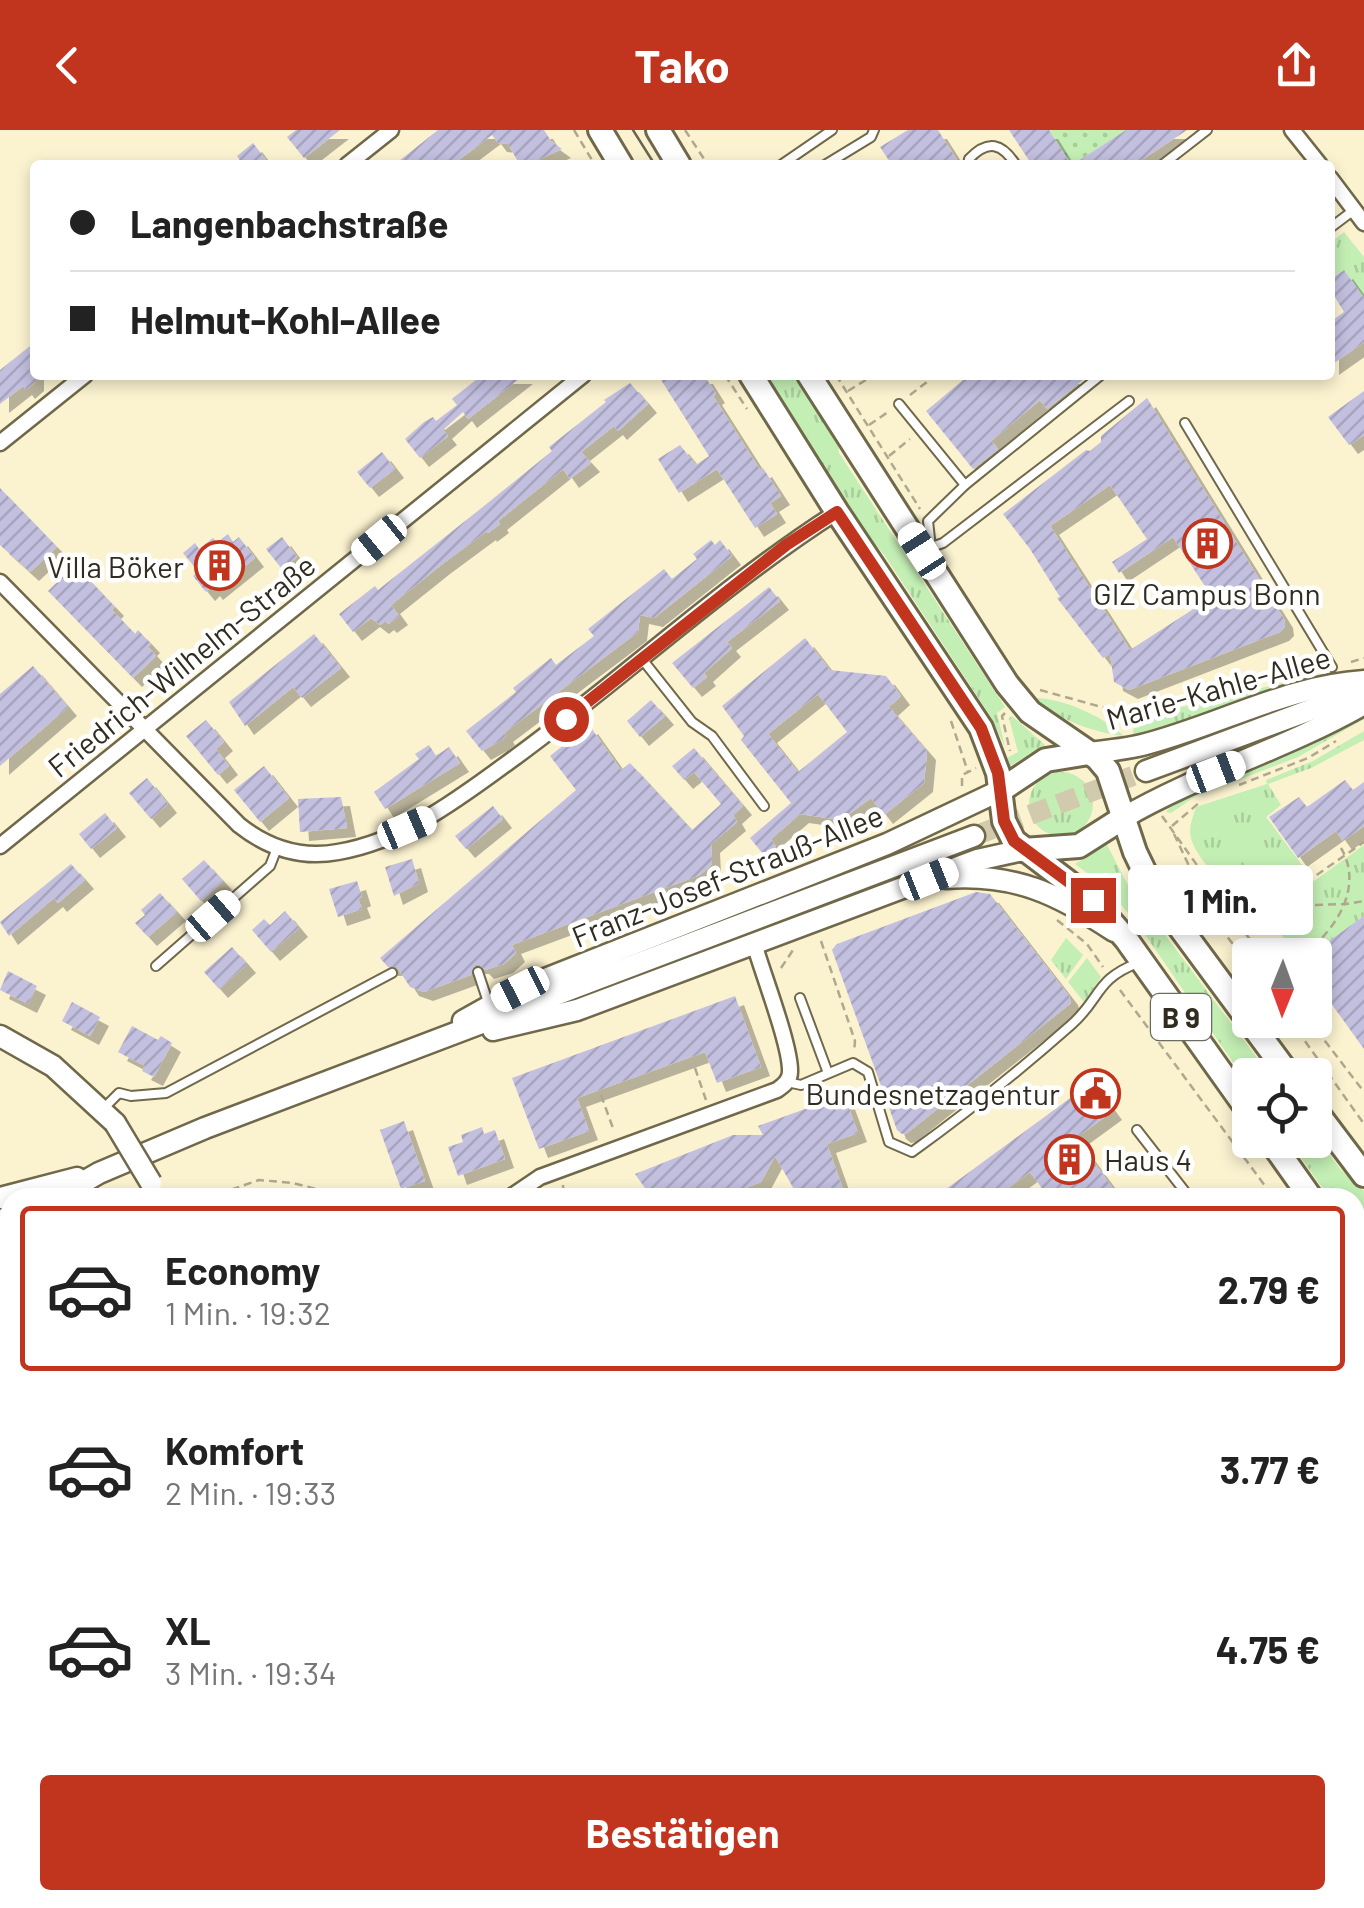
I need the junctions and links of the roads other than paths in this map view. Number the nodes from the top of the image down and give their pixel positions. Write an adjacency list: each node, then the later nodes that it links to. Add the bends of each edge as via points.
1 (390, 130): 8 (street)
2 (600, 130): 9 (main road)
3 (658, 130): 10 (main road)
4 (832, 130): 11 (lane)
5 (874, 130): 12 (lane)
6 (1207, 130): 15 (lane)
7 (1292, 130): 16 (street)
8 (353, 160)
9 (618, 160)
10 (676, 160)
11 (787, 160)
12 (833, 160)
13 (968, 160): 14 (lane, via 992,145)
14 (1013, 160)
15 (1168, 160)
16 (1316, 160)
17 (1335, 185): 18 (street)
18 (1354, 210): 19 (street); 20 (lane)
19 (1364, 223)
20 (1335, 224)
21 (79, 380): 29 (street)
22 (577, 380): 39 (street, Friedrich-Wilhelm-Straße)
23 (754, 380): 31 (main road, B 9)
24 (813, 380): 32 (main road, B 9)
25 (1095, 380): 30 (lane)
26 (1129, 401): 32 (lane, via 943,543)
27 (899, 404): 30 (lane)
28 (1185, 423): 35 (lane)
29 (0, 444)
30 (965, 485): 32 (lane, via 928,521)
31 (837, 512): 34 (street); 42 (main road, B 9, via 968,705 991,750)
32 (926, 549): 40 (main road, B 9, via 1021,702)
33 (0, 582): 39 (street)
34 (642, 660): 43 (lane); 47 (street, via 435,816 339,852)
35 (1332, 668)
36 (1364, 680): 40 (main road, Marie-Kahle-Allee, via 1300,691 1160,740)
37 (1364, 690): 41 (main road, Marie-Kahle-Allee)
38 (1364, 704): 44 (main road, Marie-Kahle-Allee)
39 (146, 729): 46 (street, Friedrich-Wilhelm-Straße); 47 (street, via 239,825)
40 (1089, 753): 42 (main road, via 1046,760); 44 (main road, B 9, via 1113,779)
41 (1146, 772)
42 (1001, 790): 48 (main road, B 9, via 1004,821); 57 (main road, Franz-Josef-Strauß-Allee, via 888,844)
43 (764, 806)
44 (1123, 818): 48 (main road, via 1078,846); 60 (main road, B 9, via 1167,910)
45 (974, 836): 59 (main road, Franz-Josef-Strauß-Allee)
46 (0, 846)
47 (277, 848): 53 (lane, via 270,866)
48 (1024, 850): 49 (main road, Franz-Josef-Strauß-Allee); 50 (main road, B 9, via 1081,890)
49 (929, 879): 50 (main road, via 1021,882 1066,901); 51 (main road, Franz-Josef-Strauß-Allee)
50 (1126, 940): 52 (main road, B 9)
51 (754, 943): 59 (main road, Franz-Josef-Strauß-Allee, via 577,1010); 62 (street, via 782,1036)
52 (1142, 962): 61 (lane, via 1112,980 982,1102 912,1152 889,1142 868,1072 852,1064); 63 (main road, B 9)
53 (156, 966)
54 (478, 972): 57 (lane)
55 (392, 974): 64 (lane, via 166,1093 119,1094)
56 (800, 998): 61 (lane)
57 (489, 1004): 59 (main road, Franz-Josef-Strauß-Allee)
58 (0, 1036): 64 (main road, via 53,1066)
59 (422, 1045): 68 (main road, Franz-Josef-Strauß-Allee)
60 (1276, 1058)
61 (828, 1074): 62 (lane, via 801,1085)
62 (787, 1082): 73 (street)
63 (1232, 1088)
64 (108, 1116): 72 (main road, bridge)
65 (1137, 1130): 74 (lane)
66 (1332, 1133): 69 (main road)
67 (1283, 1158): 75 (main road)
68 (99, 1173): 70 (main road, Franz-Josef-Strauß-Allee); 71 (main road, Franz-Josef-Strauß-Allee)
69 (1364, 1175)
70 (40, 1188)
71 (73, 1188)
72 (153, 1188)
73 (523, 1188)
74 (1182, 1188)
75 (1304, 1188)

